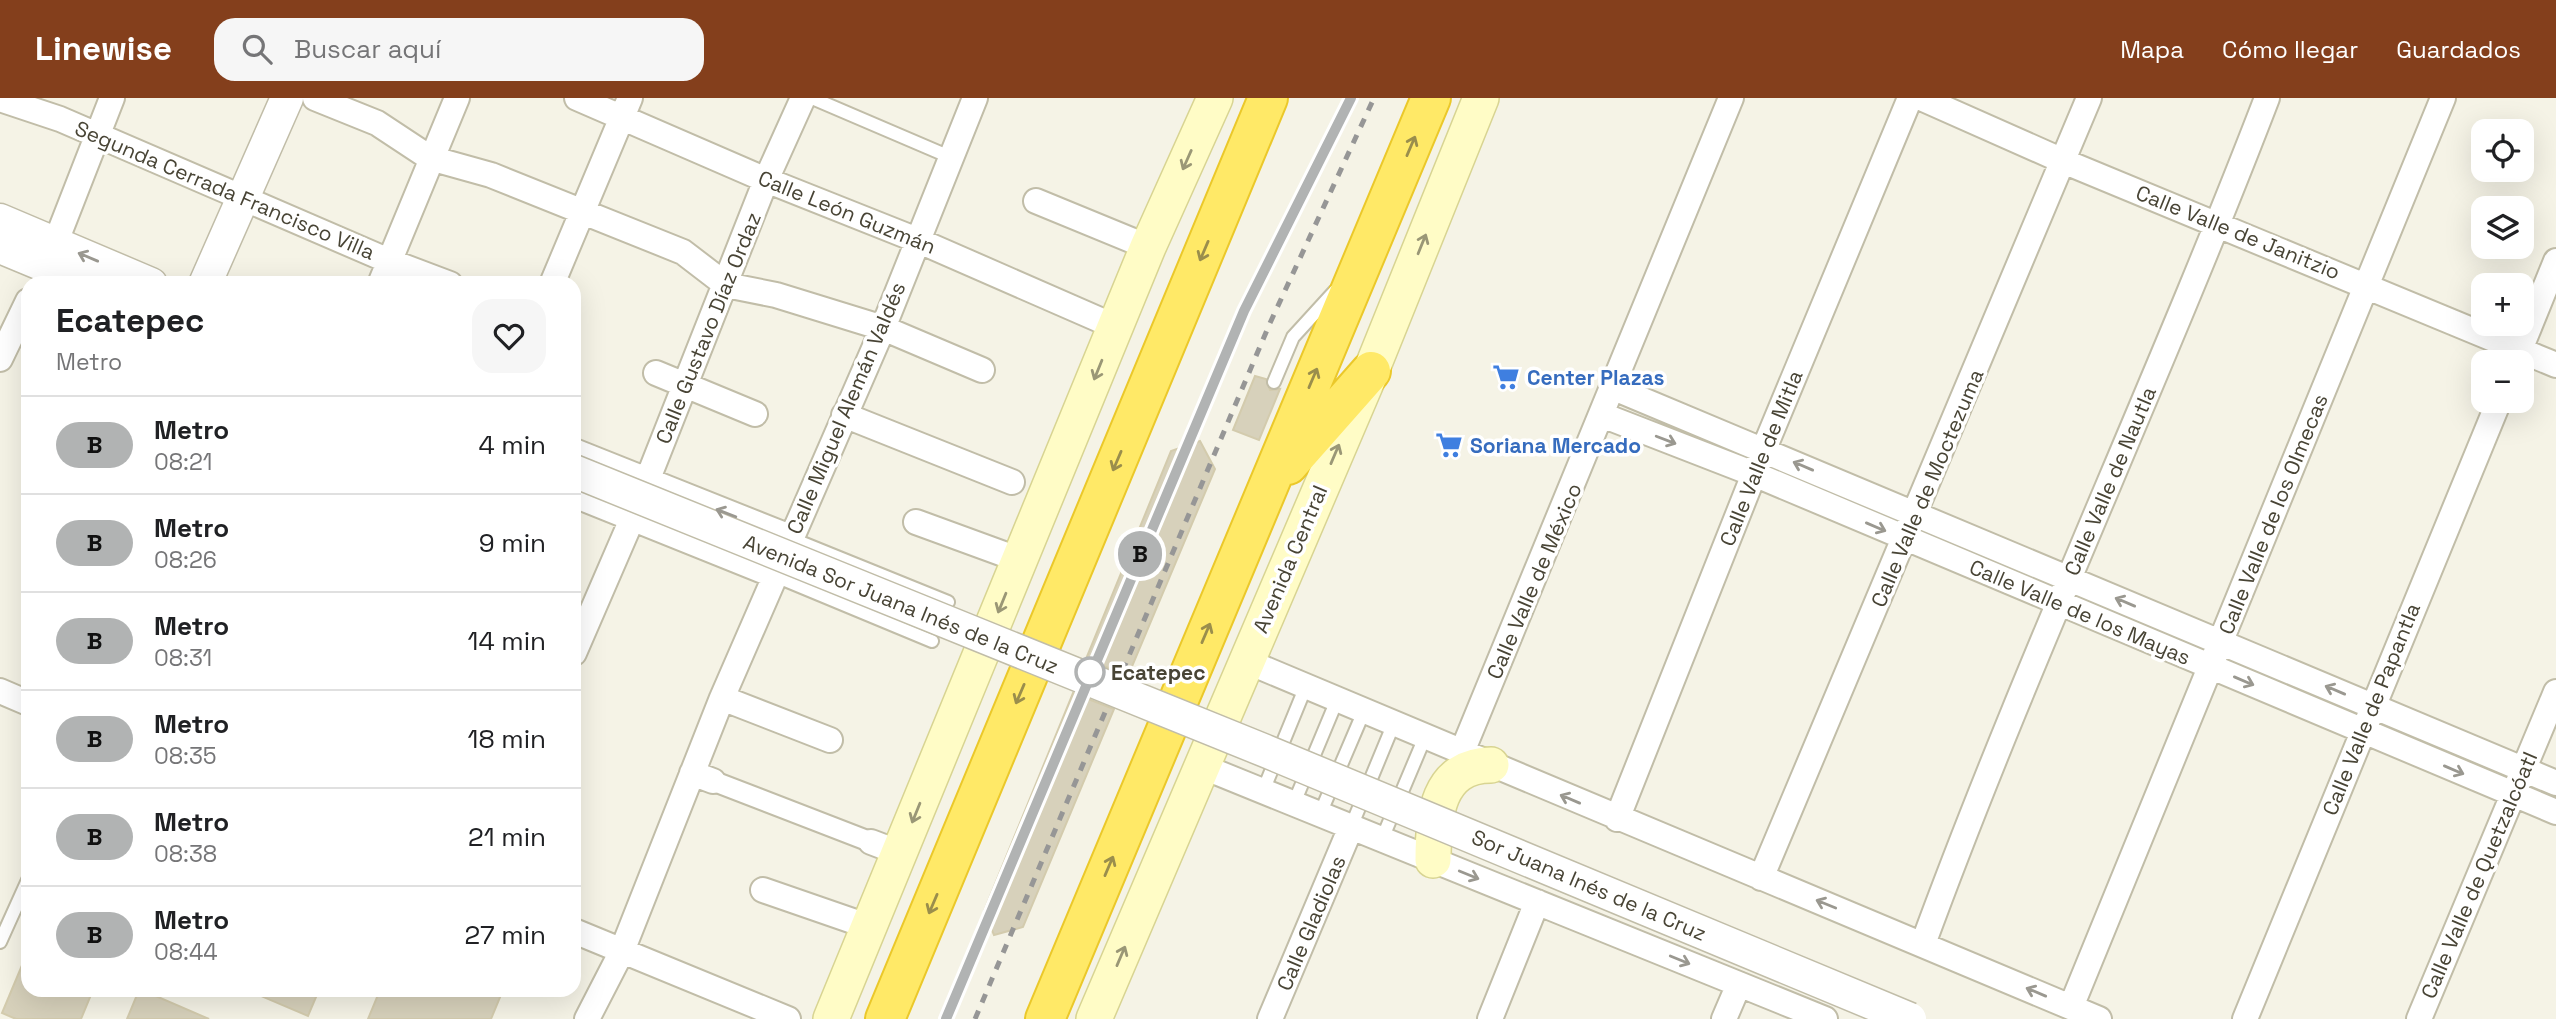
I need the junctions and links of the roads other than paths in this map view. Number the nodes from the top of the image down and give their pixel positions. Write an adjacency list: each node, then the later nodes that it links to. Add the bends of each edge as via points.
1 (112, 98): 21 (street)
2 (287, 98): 26 (street)
3 (316, 98): 23 (street, via 377,123)
4 (457, 98): 23 (street)
5 (578, 98): 20 (street, Calle León Guzmán)
6 (803, 98): 25 (street, Calle Gustavo Díaz Ordaz)
7 (812, 98): 22 (lane)
8 (975, 98): 22 (street, Calle Miguel Alemán Valdés)
9 (1215, 98): 33 (main road, one-way to 33)
10 (1268, 98): 128 (highway, one-way to 128)
11 (1431, 98): 35 (highway, one-way to 11)
12 (1481, 98): 54 (main road, Avenida Central, one-way to 12)
13 (1731, 98): 58 (street, Calle Valle de México)
14 (1910, 98): 63 (street, Calle Valle de Mitla)
15 (1921, 98): 24 (street, Calle Valle de Janitzio)
16 (2089, 98): 24 (street, Calle Valle de Moctezuma)
17 (2267, 98): 30 (street, Calle Valle de Nautla)
18 (2443, 98): 44 (street, Calle Valle de los Olmecas)
19 (0, 99): 21 (street, Segunda Cerrada Francisco Villa)
20 (626, 107): 25 (street, Calle León Guzmán); 28 (street)
21 (96, 134): 26 (street, Segunda Cerrada Francisco Villa); 36 (street)
22 (950, 157): 31 (street, Calle Miguel Alemán Valdés)
23 (430, 158): 28 (street); 37 (street)
24 (2063, 161): 30 (street, Calle Valle de Janitzio); 71 (street, Calle Valle de Moctezuma)
25 (766, 180): 31 (street, Calle León Guzmán); 43 (street, Calle Gustavo Díaz Ordaz)
26 (243, 198): 37 (street, Segunda Cerrada Francisco Villa); 40 (street)
27 (1036, 201): 33 (street)
28 (582, 209): 42 (street); 43 (street, via 682,252)
29 (0, 220): 36 (street)
30 (2218, 224): 44 (street, Calle Valle de Janitzio); 78 (street, Calle Valle de Nautla)
31 (917, 240): 46 (street, Calle León Guzmán); 47 (street, Calle Miguel Alemán Valdés)
32 (0, 247): 36 (street)
33 (1148, 247): 46 (main road)
34 (2556, 261): 49 (street)
35 (1362, 262): 56 (lane, via 1293,337); 69 (highway, one-way to 35)
36 (46, 264): 38 (street); 39 (street, one-way to 36)
37 (384, 272): 41 (street, Segunda Cerrada Francisco Villa)
38 (72, 276)
39 (109, 276)
40 (209, 276)
41 (406, 276)
42 (555, 276)
43 (726, 285): 47 (street); 57 (street, Calle Gustavo Díaz Ordaz)
44 (2368, 285): 48 (street, Calle Valle de Janitzio); 83 (street, Calle Valle de los Olmecas)
45 (21, 316): 50 (street)
46 (1116, 327): 76 (main road, one-way to 76)
47 (883, 328): 53 (street); 61 (street, Calle Miguel Alemán Valdés)
48 (2505, 350)
49 (2520, 350)
50 (0, 359)
51 (2534, 360): 52 (street, Calle Valle de Janitzio)
52 (2556, 365)
53 (982, 370)
54 (1371, 371): 69 (highway); 84 (main road, Avenida Central, one-way to 54)
55 (656, 373): 57 (street)
56 (1274, 382)
57 (685, 385): 60 (street); 67 (street, Calle Gustavo Díaz Ordaz)
58 (1614, 388): 62 (street, Calle Valle de México); 63 (street, Calle Valle de los Mayas)
59 (2494, 413): 92 (street, Calle Valle de Papantla)
60 (755, 414)
61 (844, 415): 68 (street); 74 (street, Calle Miguel Alemán Valdés)
62 (1602, 415): 66 (street, Calle Valle de los Mayas, one-way to 66); 99 (street, Calle Valle de México)
63 (1764, 449): 66 (street, Calle Valle de Mitla); 71 (street, Calle Valle de los Mayas, one-way to 63)
64 (581, 455): 67 (street, Avenida Sor Juana Inés de la Cruz)
65 (581, 474): 98 (street, Avenida Sor Juana Inés de la Cruz, bridge)
66 (1754, 474): 75 (street, Calle Valle de los Mayas, one-way to 75); 109 (street, Calle Valle de Mitla)
67 (647, 481): 74 (street, Avenida Sor Juana Inés de la Cruz, one-way to 67)
68 (1012, 482)
69 (1266, 491): 129 (highway, one-way to 69)
70 (581, 498): 72 (street, Avenida Sor Juana Inés de la Cruz)
71 (1916, 514): 75 (street, Calle Valle de Moctezuma); 78 (street, Calle Valle de los Mayas)
72 (632, 519): 77 (street, Avenida Sor Juana Inés de la Cruz); 81 (street)
73 (916, 522): 76 (street)
74 (790, 537): 77 (street, Calle Miguel Alemán Valdés); 79 (lane, Avenida Sor Juana Inés de la Cruz)
75 (1906, 539): 80 (street, Calle Valle de los Mayas); 114 (street, Calle Valle de Moctezuma)
76 (1020, 560): 112 (main road, one-way to 112)
77 (773, 575): 82 (lane, Avenida Sor Juana Inés de la Cruz); 89 (street, Calle Miguel Alemán Valdés)
78 (2069, 578): 80 (street, Calle Valle de Nautla); 83 (street, Calle Valle de los Mayas, one-way to 78)
79 (948, 602)
80 (2059, 602): 85 (street, Calle Valle de los Mayas); 121 (street, Calle Valle de Nautla)
81 (581, 637)
82 (932, 641)
83 (2221, 642): 85 (street, Calle Valle de los Olmecas); 92 (street, Calle Valle de los Mayas, one-way to 83)
84 (1247, 661): 86 (street); 100 (main road, Avenida Central)
85 (2210, 667): 95 (street, Calle Valle de los Mayas, one-way to 95); 124 (street, Calle Valle de los Olmecas)
86 (1306, 686): 91 (street); 104 (lane)
87 (0, 691): 90 (street)
88 (2556, 692): 101 (street, Calle Valle de Quetzalcóatl)
89 (722, 698): 97 (street); 102 (street, Calle Miguel Alemán Valdés)
90 (21, 700)
91 (1338, 700): 93 (street); 106 (lane)
92 (2372, 705): 95 (street, Calle Valle de Papantla); 101 (street, Calle Valle de los Mayas)
93 (1364, 711): 94 (street); 108 (lane)
94 (1394, 723): 96 (street); 110 (lane)
95 (2362, 731): 105 (street, Calle Valle de los Mayas, one-way to 105); 137 (street, Calle Valle de Papantla)
96 (1425, 737): 99 (street); 111 (lane)
97 (830, 740)
98 (1268, 752): 135 (street, Sor Juana Inés de la Cruz, bridge)
99 (1477, 759): 109 (street, one-way to 99); 113 (main road, via 1455,776 1441,797 1433,825)
100 (1201, 766): 104 (street); 130 (main road, Avenida Central, one-way to 100)
101 (2524, 770): 103 (street, Calle Valle de los Mayas); 105 (street, Calle Valle de Quetzalcóatl)
102 (703, 777): 112 (street); 122 (street, Calle Miguel Alemán Valdés)
103 (2556, 783)
104 (1263, 791): 106 (street)
105 (2514, 795): 107 (street, Calle Valle de los Mayas); 138 (street, Calle Valle de Quetzalcóatl)
106 (1294, 803): 108 (street)
107 (2556, 812)
108 (1320, 814): 110 (street)
109 (1617, 819): 114 (street)
110 (1351, 827): 111 (street); 131 (street, Calle Gladiolas)
111 (1382, 839): 113 (street)
112 (885, 848): 118 (main road)
113 (1433, 860): 117 (street, one-way to 117)
114 (1761, 878): 121 (street, one-way to 114)
115 (763, 890): 118 (street)
116 (21, 896): 120 (lane)
117 (1537, 902): 123 (street, one-way to 123); 132 (street)
118 (870, 927): 127 (main road)
119 (581, 935): 122 (street)
120 (0, 942)
121 (1923, 943): 124 (street, one-way to 121)
122 (622, 951): 125 (street, Calle Miguel Alemán Valdés); 126 (street)
123 (1739, 984): 133 (street); 134 (street)
124 (2071, 1007): 136 (street)
125 (587, 1019)
126 (788, 1019)
127 (831, 1019)
128 (885, 1019)
129 (1045, 1019)
130 (1094, 1019)
131 (1270, 1019)
132 (1490, 1019)
133 (1724, 1019)
134 (1825, 1019)
135 (1910, 1019)
136 (2099, 1019)
137 (2245, 1019)
138 (2419, 1019)

